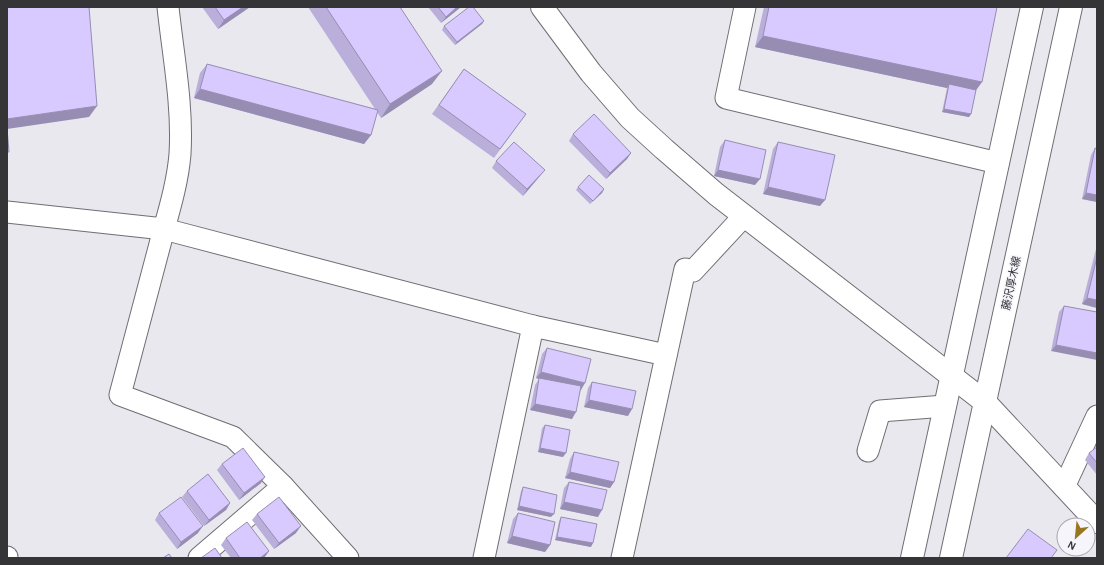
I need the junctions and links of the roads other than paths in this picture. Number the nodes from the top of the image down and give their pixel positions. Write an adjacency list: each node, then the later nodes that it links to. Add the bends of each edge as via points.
1 (168, 7): 9 (street, via 180,112 180,154)
2 (542, 7): 8 (main road, via 591,73 630,118)
3 (745, 7): 6 (street, via 726,98)
4 (1032, 7): 6 (main road)
5 (1071, 7): 13 (main road, 藤沢厚木線)
6 (998, 163): 12 (main road)
7 (7, 212): 9 (street)
8 (744, 216): 11 (street, via 693,271 685,270); 12 (main road)
9 (164, 229): 10 (street); 17 (street, via 120,395 233,437)
10 (533, 326): 11 (street); 22 (street)
11 (666, 355): 23 (street)
12 (952, 376): 13 (main road); 14 (main road)
13 (985, 402): 18 (main road); 25 (main road, 藤沢厚木線)
14 (945, 406): 16 (street, via 880,411); 24 (main road)
15 (1097, 416): 18 (street)
16 (868, 451)
17 (283, 486): 20 (street); 21 (street)
18 (1064, 487): 19 (main road)
19 (1097, 522)
20 (199, 558)
21 (348, 558)
22 (484, 558)
23 (622, 558)
24 (912, 558)
25 (951, 558)

